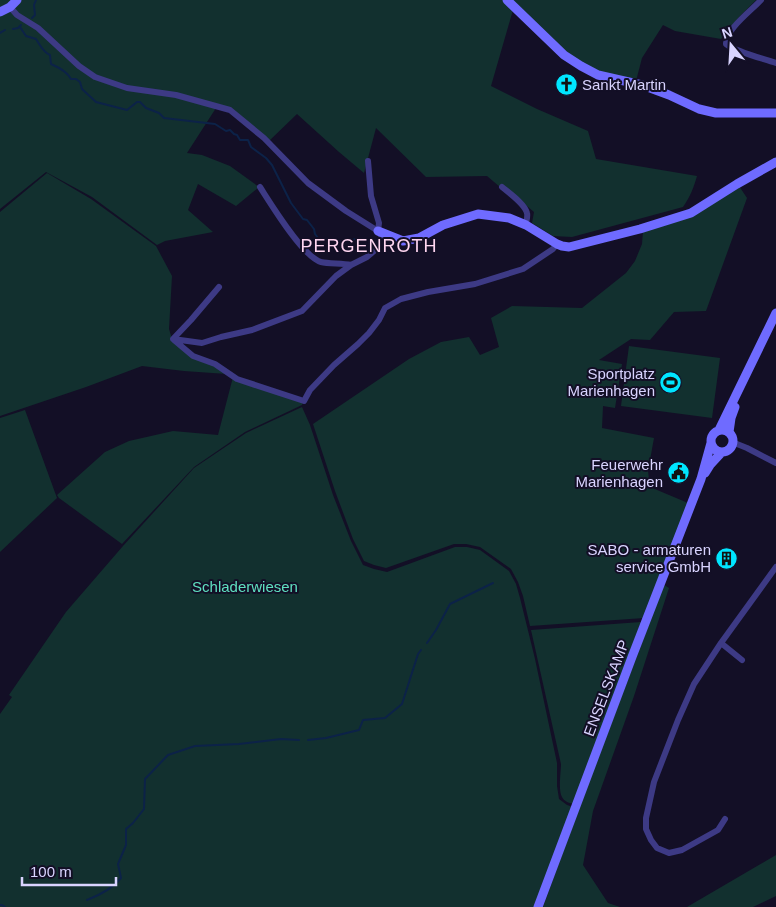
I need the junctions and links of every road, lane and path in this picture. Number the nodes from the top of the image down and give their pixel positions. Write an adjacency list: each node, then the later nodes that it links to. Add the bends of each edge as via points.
1 (17, 0): 4 (main road)
2 (507, 0): 7 (main road, via 564,55 598,74 716,113)
3 (762, 0): 6 (street, via 732,29 726,44)
4 (10, 7): 5 (main road); 13 (street, via 95,77 127,88 230,110 264,138 308,183)
5 (0, 12)
6 (776, 63)
7 (776, 113)
8 (368, 161): 13 (street)
9 (776, 162): 14 (main road, via 692,213 569,247)
10 (260, 187): 15 (street, via 305,250 319,261)
11 (502, 187): 12 (street, via 527,211)
12 (526, 225): 13 (main road, via 509,218 478,214 443,225 419,238 403,241); 14 (main road)
13 (378, 231): 15 (street, via 383,238 381,245)
14 (557, 244): 18 (street, via 523,269 475,284 401,299 385,308 369,333 334,364 304,401 238,379 215,364 193,356)
15 (351, 265): 18 (street, via 302,311 252,330 202,343)
16 (219, 287): 18 (street)
17 (776, 312): 19 (main road, ENSELSKAMP)
18 (173, 339)
19 (746, 376): 20 (main road, ENSELSKAMP); 21 (main road, ENSELSKAMP)
20 (719, 430): 21 (main road); 23 (main road, ENSELSKAMP, via 712,434)
21 (729, 432): 22 (main road, ENSELSKAMP)
22 (732, 442): 24 (main road, ENSELSKAMP, via 731,447); 25 (street)
23 (711, 444): 24 (main road); 26 (main road, ENSELSKAMP)
24 (722, 452): 26 (main road, ENSELSKAMP)
25 (776, 463)
26 (701, 479): 31 (main road, ENSELSKAMP)
27 (776, 567): 28 (street)
28 (721, 643): 29 (street); 30 (street, via 694,684 678,720 654,782 646,830 657,848 669,853 710,835 718,830)
29 (742, 660)
30 (725, 818)
31 (538, 907)

